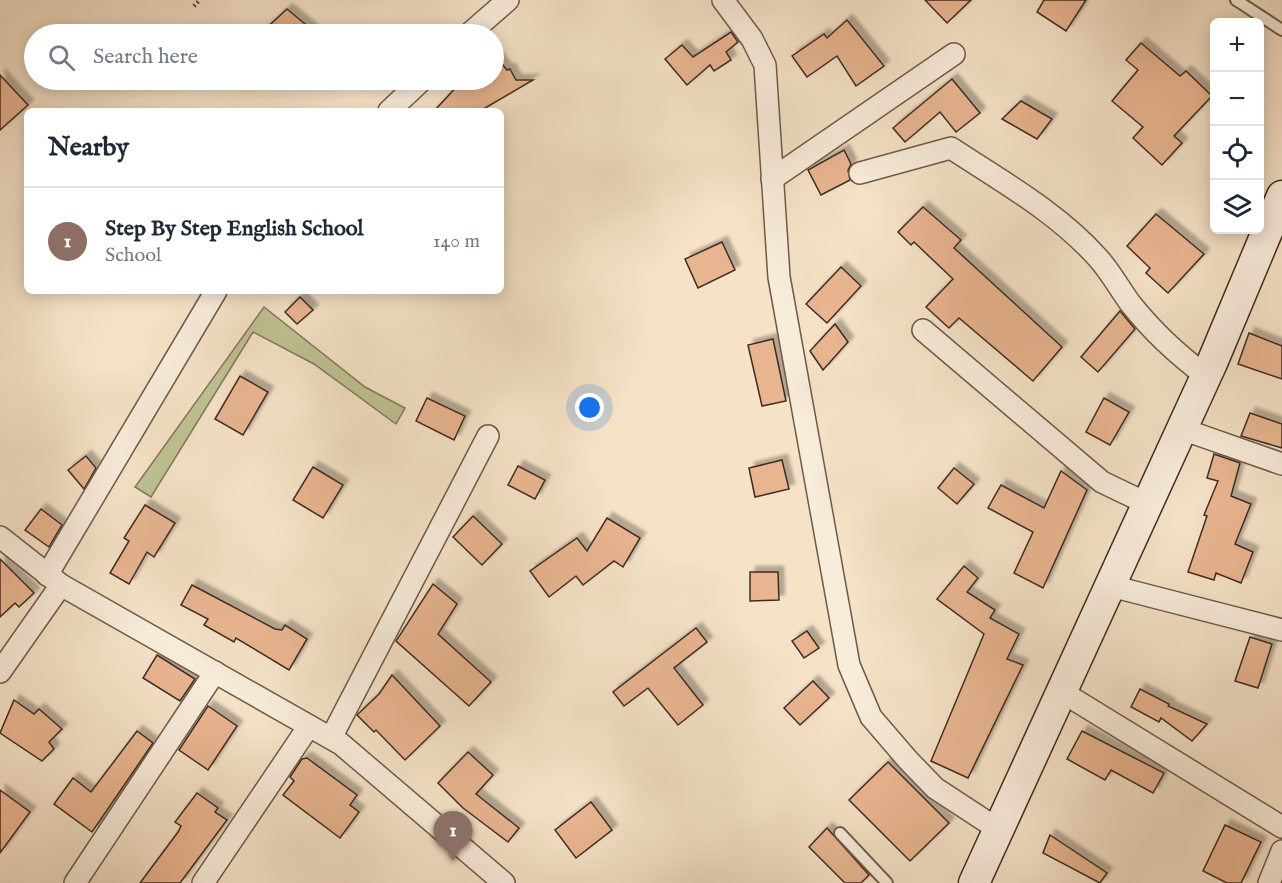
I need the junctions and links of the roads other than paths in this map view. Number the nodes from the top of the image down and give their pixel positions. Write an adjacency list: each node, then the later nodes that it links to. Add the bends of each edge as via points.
1 (508, 0): 4 (street)
2 (723, 0): 10 (street, via 752,39 765,65)
3 (1236, 0): 5 (lane)
4 (480, 24)
5 (1282, 30)
6 (954, 54): 10 (street)
7 (411, 90): 8 (street)
8 (392, 108)
9 (860, 173): 14 (street, via 951,148 1069,230 1098,258 1132,305 1179,357)
10 (772, 179): 29 (street, via 779,277 849,665 871,717 908,759 935,788)
11 (1282, 196): 14 (main road)
12 (214, 294): 20 (street)
13 (922, 330): 18 (street, via 1102,482)
14 (1206, 376): 15 (main road)
15 (1182, 429): 17 (street); 18 (main road)
16 (488, 436): 27 (street)
17 (1282, 464)
18 (1148, 504): 21 (main road)
19 (0, 537): 20 (street)
20 (54, 580): 23 (street); 24 (street)
21 (1111, 586): 22 (street); 25 (main road)
22 (1282, 630)
23 (0, 672)
24 (215, 672): 26 (street); 32 (street)
25 (1062, 692): 28 (street); 29 (main road)
26 (309, 726): 27 (street); 33 (street)
27 (331, 738): 34 (street)
28 (1282, 827)
29 (996, 828): 36 (main road)
30 (840, 833): 35 (lane)
31 (1282, 851): 37 (street)
32 (75, 883)
33 (203, 883)
34 (504, 883)
35 (887, 883)
36 (974, 883)
37 (1269, 883)

